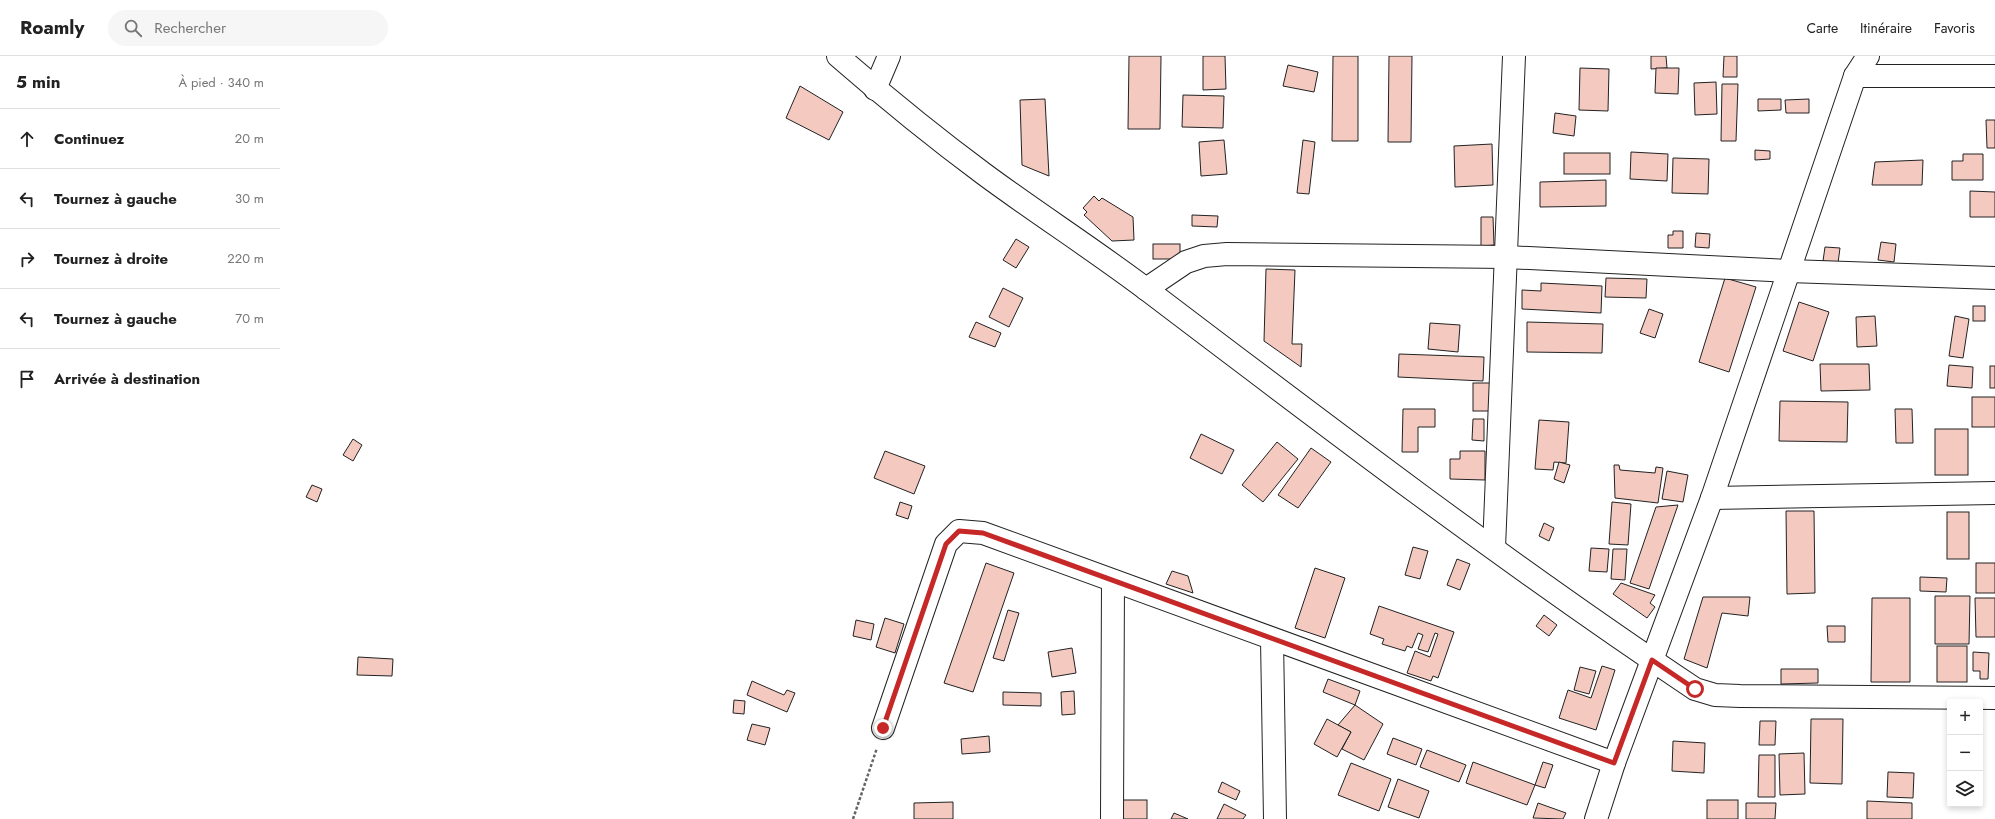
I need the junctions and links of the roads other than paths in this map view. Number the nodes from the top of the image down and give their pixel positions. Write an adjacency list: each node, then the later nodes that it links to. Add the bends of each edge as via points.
1 (838, 56): 7 (street)
2 (889, 56): 7 (street)
3 (1514, 56): 8 (street)
4 (1868, 56): 5 (street)
5 (1855, 76): 6 (street); 9 (street)
6 (1995, 76)
7 (875, 89): 11 (street, via 984,174)
8 (1507, 257): 9 (street); 11 (street, via 1235,254 1204,256 1186,262); 14 (street)
9 (1790, 271): 10 (street); 13 (street)
10 (1995, 278)
11 (1146, 289): 14 (street, via 1333,432)
12 (1995, 493): 13 (street)
13 (1712, 498): 17 (street)
14 (1494, 548): 17 (street)
15 (1113, 581): 16 (street); 19 (street, via 983,533 959,531 946,544); 21 (street)
16 (1272, 639): 20 (street); 22 (street)
17 (1652, 660): 18 (street, via 1695,689 1715,695); 20 (street)
18 (1995, 698)
19 (883, 728)
20 (1614, 763): 23 (street)
21 (1112, 819)
22 (1275, 819)
23 (1596, 819)

